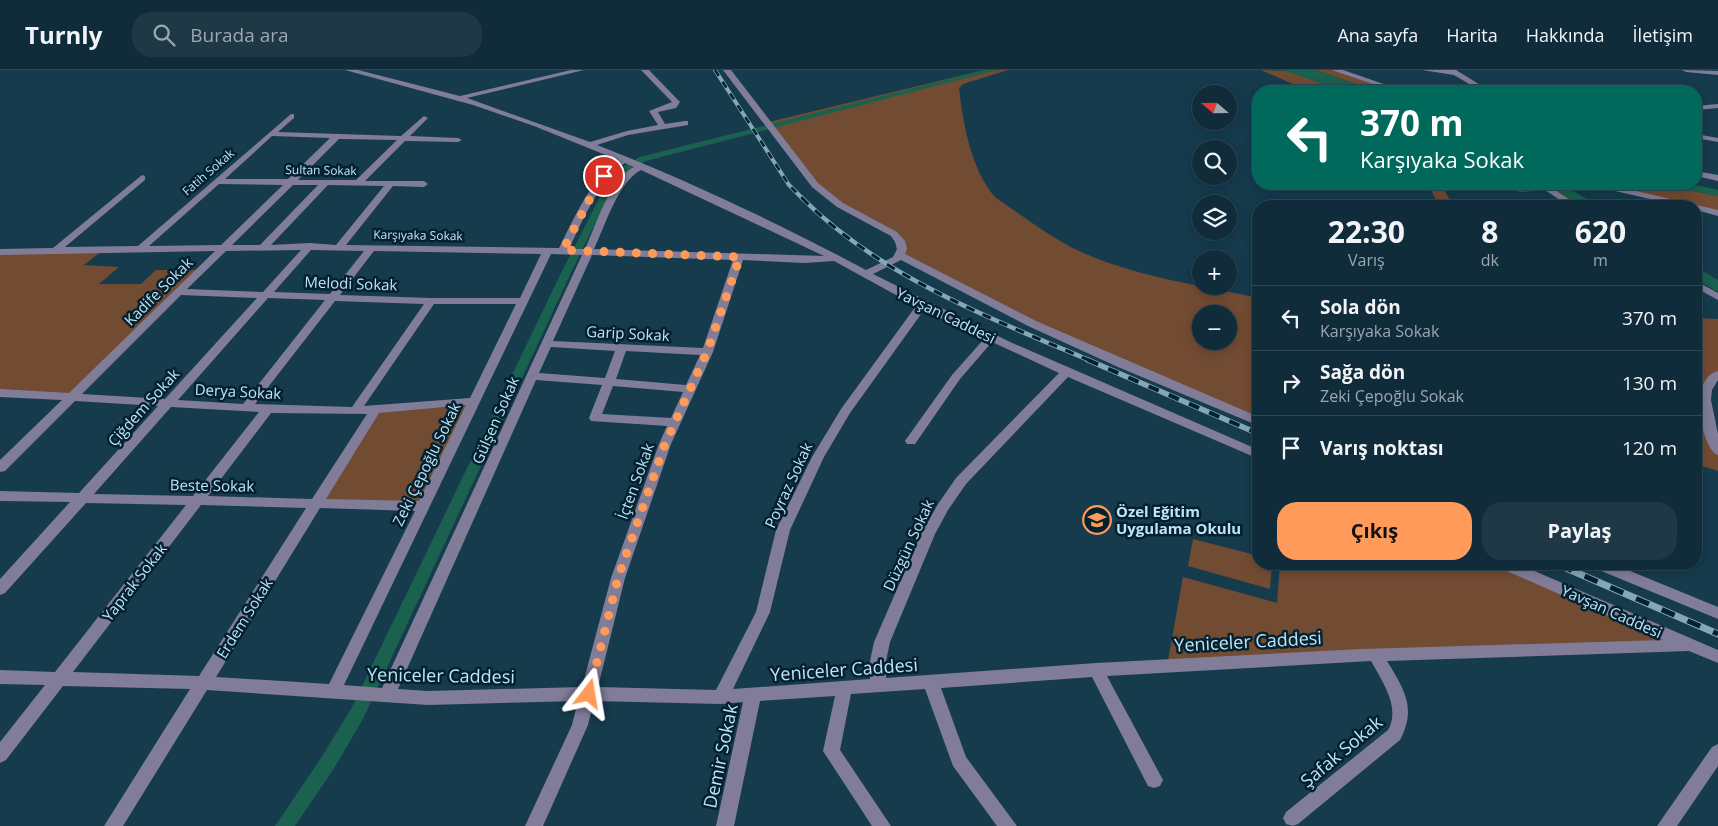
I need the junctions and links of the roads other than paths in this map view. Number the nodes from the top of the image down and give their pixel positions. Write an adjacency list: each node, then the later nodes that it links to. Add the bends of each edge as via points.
1 (349, 70): 12 (street, Yavşan Caddesi)
2 (580, 70): 12 (street)
3 (645, 70): 18 (street, via 676,102 653,111)
4 (727, 70): 53 (street, via 823,193 897,237 902,245)
5 (1336, 70): 10 (street)
6 (1426, 70): 9 (street)
7 (1686, 70): 8 (street)
8 (1718, 71)
9 (1454, 72): 11 (street)
10 (1382, 85)
11 (1476, 85)
12 (462, 97): 25 (street, Yavşan Caddesi)
13 (1718, 106): 14 (street)
14 (1702, 107)
15 (291, 116): 19 (street, Fatih Sokak)
16 (424, 118): 22 (street)
17 (685, 124): 18 (street)
18 (664, 127): 25 (street, via 627,133)
19 (272, 134): 20 (street); 30 (street, Fatih Sokak)
20 (337, 136): 22 (street); 31 (street, Kadife Sokak)
21 (1702, 137): 24 (street)
22 (404, 138): 23 (street); 33 (street)
23 (458, 140)
24 (1718, 140)
25 (589, 145): 26 (street, Yavşan Caddesi)
26 (634, 163): 50 (street, via 611,169 596,187); 51 (street, Gülşen Sokak); 55 (street, Yavşan Caddesi)
27 (1702, 174): 29 (street)
28 (142, 178): 48 (street)
29 (1718, 178)
30 (218, 181): 31 (street, Sultan Sokak); 47 (street, Fatih Sokak)
31 (291, 182): 32 (street, Sultan Sokak); 42 (street, Kadife Sokak)
32 (326, 182): 33 (street, Sultan Sokak); 43 (street)
33 (358, 183): 34 (street, Sultan Sokak)
34 (391, 184): 35 (street, Sultan Sokak); 45 (street)
35 (424, 184)
36 (1550, 190): 38 (street)
37 (1622, 190): 39 (street)
38 (1565, 200)
39 (1666, 200)
40 (1702, 209): 41 (street)
41 (1718, 213)
42 (224, 246): 43 (street, Karşıyaka Sokak); 47 (street, Karşıyaka Sokak); 58 (street, Kadife Sokak)
43 (264, 246): 44 (street, Karşıyaka Sokak)
44 (310, 246): 45 (street, Karşıyaka Sokak); 59 (street, Çiğdem Sokak)
45 (339, 247): 46 (street, Karşıyaka Sokak)
46 (372, 247): 49 (street, Karşıyaka Sokak); 61 (street)
47 (142, 248): 48 (street, Karşıyaka Sokak)
48 (56, 250): 52 (street, Karşıyaka Sokak)
49 (548, 250): 50 (street, Karşıyaka Sokak); 63 (street, Zeki Çepoğlu Sokak)
50 (567, 250): 51 (street, Karşıyaka Sokak)
51 (587, 250): 54 (street, Karşıyaka Sokak); 66 (street, Gülşen Sokak)
52 (0, 252)
53 (900, 255): 56 (street); 82 (street, via 1071,342)
54 (740, 257): 55 (street, Karşıyaka Sokak); 68 (street, İçten Sokak)
55 (835, 258): 56 (street, Yavşan Caddesi)
56 (866, 274): 64 (street, Yavşan Caddesi)
57 (1702, 288): 60 (street)
58 (178, 292): 59 (street, Melodi Sokak); 75 (street, Kadife Sokak)
59 (265, 295): 61 (street, Melodi Sokak); 77 (street, Çiğdem Sokak)
60 (1718, 297)
61 (332, 298): 62 (street, Melodi Sokak); 78 (street)
62 (431, 301): 63 (street, Melodi Sokak); 81 (street)
63 (523, 301): 76 (street, Zeki Çepoğlu Sokak)
64 (922, 305): 65 (street, Yavşan Caddesi); 112 (street, Poyraz Sokak, via 845,412 818,457 783,530 763,612)
65 (991, 337): 69 (street, Yavşan Caddesi); 85 (street, via 956,377)
66 (547, 344): 67 (street, Garip Sokak); 71 (street, Gülşen Sokak)
67 (622, 348): 68 (street, Garip Sokak); 72 (street)
68 (707, 352): 73 (street, İçten Sokak)
69 (1067, 371): 87 (street, Yavşan Caddesi); 106 (street, Düzgün Sokak, via 961,481 947,500 928,534 882,642)
70 (1718, 374): 84 (street, via 1707,383 1704,391)
71 (532, 376): 72 (street); 111 (street, Gülşen Sokak)
72 (608, 382): 73 (street); 83 (street, via 595,418)
73 (690, 389): 83 (street, İçten Sokak)
74 (0, 393): 75 (street, Derya Sokak)
75 (71, 397): 77 (street, Derya Sokak); 88 (street, Kadife Sokak)
76 (475, 401): 80 (street, Derya Sokak); 93 (street, Zeki Çepoğlu Sokak)
77 (168, 403): 78 (street, Derya Sokak); 90 (street, Çiğdem Sokak)
78 (246, 408): 79 (street, Derya Sokak)
79 (268, 409): 81 (street, Derya Sokak); 91 (street, Yaprak Sokak)
80 (375, 410): 81 (street, Derya Sokak); 92 (street, Erdem Sokak)
81 (355, 411)
82 (1252, 419)
83 (675, 422): 109 (street, İçten Sokak, via 618,578)
84 (1715, 436): 86 (street)
85 (911, 441)
86 (1718, 451)
87 (1252, 452)
88 (0, 468)
89 (0, 496): 90 (street, Beste Sokak)
90 (82, 498): 91 (street, Beste Sokak); 96 (street, Çiğdem Sokak)
91 (196, 500): 92 (street, Beste Sokak); 103 (street, Yaprak Sokak)
92 (316, 504): 93 (street, Beste Sokak); 104 (street, Erdem Sokak)
93 (424, 506): 108 (street, Zeki Çepoğlu Sokak)
94 (1519, 570): 98 (street, Yavşan Caddesi)
95 (1613, 570): 97 (street)
96 (0, 589)
97 (1718, 614)
98 (1690, 645): 99 (street, Yeniceler Caddesi); 100 (street, Yavşan Caddesi)
99 (1376, 655): 101 (street, Yeniceler Caddesi); 116 (street, Şafak Sokak, via 1401,706 1400,728)
100 (1718, 657)
101 (1096, 670): 105 (street, Yeniceler Caddesi); 115 (street)
102 (0, 676): 103 (street, Yeniceler Caddesi)
103 (59, 678): 104 (street, Yeniceler Caddesi); 114 (street, Yaprak Sokak)
104 (204, 683): 108 (street, Yeniceler Caddesi); 117 (street, Erdem Sokak)
105 (931, 683): 106 (street, Yeniceler Caddesi); 121 (street, via 959,761)
106 (878, 687): 107 (street, Yeniceler Caddesi)
107 (844, 689): 110 (street, Yeniceler Caddesi); 120 (street, via 831,751)
108 (333, 692): 111 (street, Yeniceler Caddesi)
109 (589, 694): 111 (street, Yeniceler Caddesi, via 428,698); 112 (street, Yeniceler Caddesi); 118 (street, İçten Sokak, via 580,725)
110 (753, 694): 112 (street, Yeniceler Caddesi); 119 (street, Demir Sokak)
111 (382, 695)
112 (721, 697)
113 (1718, 752): 122 (street)
114 (0, 755)
115 (1154, 780)
116 (1292, 818)
117 (113, 826)
118 (534, 826)
119 (725, 826)
120 (882, 826)
121 (1008, 826)
122 (1666, 826)

